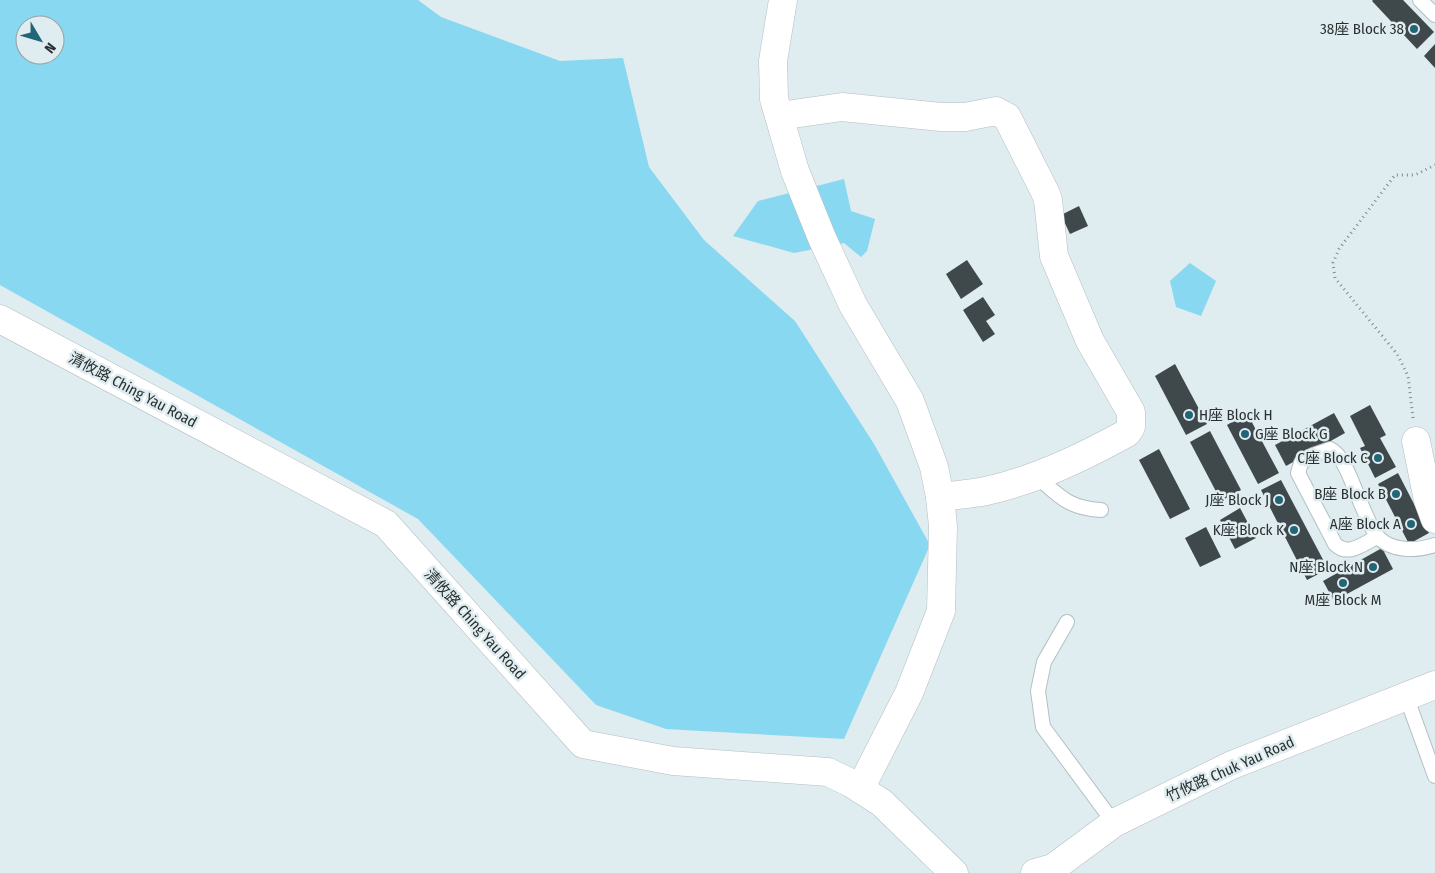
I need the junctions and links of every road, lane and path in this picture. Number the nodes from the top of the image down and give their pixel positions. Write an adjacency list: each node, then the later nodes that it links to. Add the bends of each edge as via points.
1 (783, 0): 4 (street, via 773,61 774,99)
2 (1420, 0): 3 (lane)
3 (1435, 15)
4 (779, 116): 8 (street, via 842,107 942,117 965,117 996,111 1007,117 1048,200 1054,256 1090,341 1132,417 1127,433 1077,460); 9 (street, via 795,171 822,238 853,305 910,401 934,467)
5 (1435, 165): 7 (path, via 1415,175 1395,175 1339,249 1332,264 1336,278 1397,354 1408,376)
6 (0, 319): 18 (street, 清攸路 Ching Yau Road, via 386,524 583,744 673,761 828,772)
7 (1424, 455): 11 (street, via 1428,500)
8 (1035, 475): 9 (street, via 986,491); 10 (lane, via 1067,502 1081,509)
9 (940, 497): 18 (street, via 943,526 941,611 909,693)
10 (1101, 510)
11 (1435, 519)
12 (1377, 537): 12 (lane, via 1348,551 1340,550 1298,473 1301,463 1330,449 1335,452); 13 (lane, via 1399,548 1420,550)
13 (1435, 545)
14 (1067, 622): 19 (lane, via 1044,662 1038,690 1043,727)
15 (1435, 685): 16 (street, 竹攸路 Chuk Yau Road)
16 (1406, 696): 17 (lane); 19 (street, 竹攸路 Chuk Yau Road, via 1232,765)
17 (1435, 776)
18 (860, 789): 20 (street, 清攸路 Ching Yau Road, via 882,803)
19 (1114, 823): 21 (street, 竹攸路 Chuk Yau Road, via 1053,868)
20 (954, 873)
21 (1035, 873)

